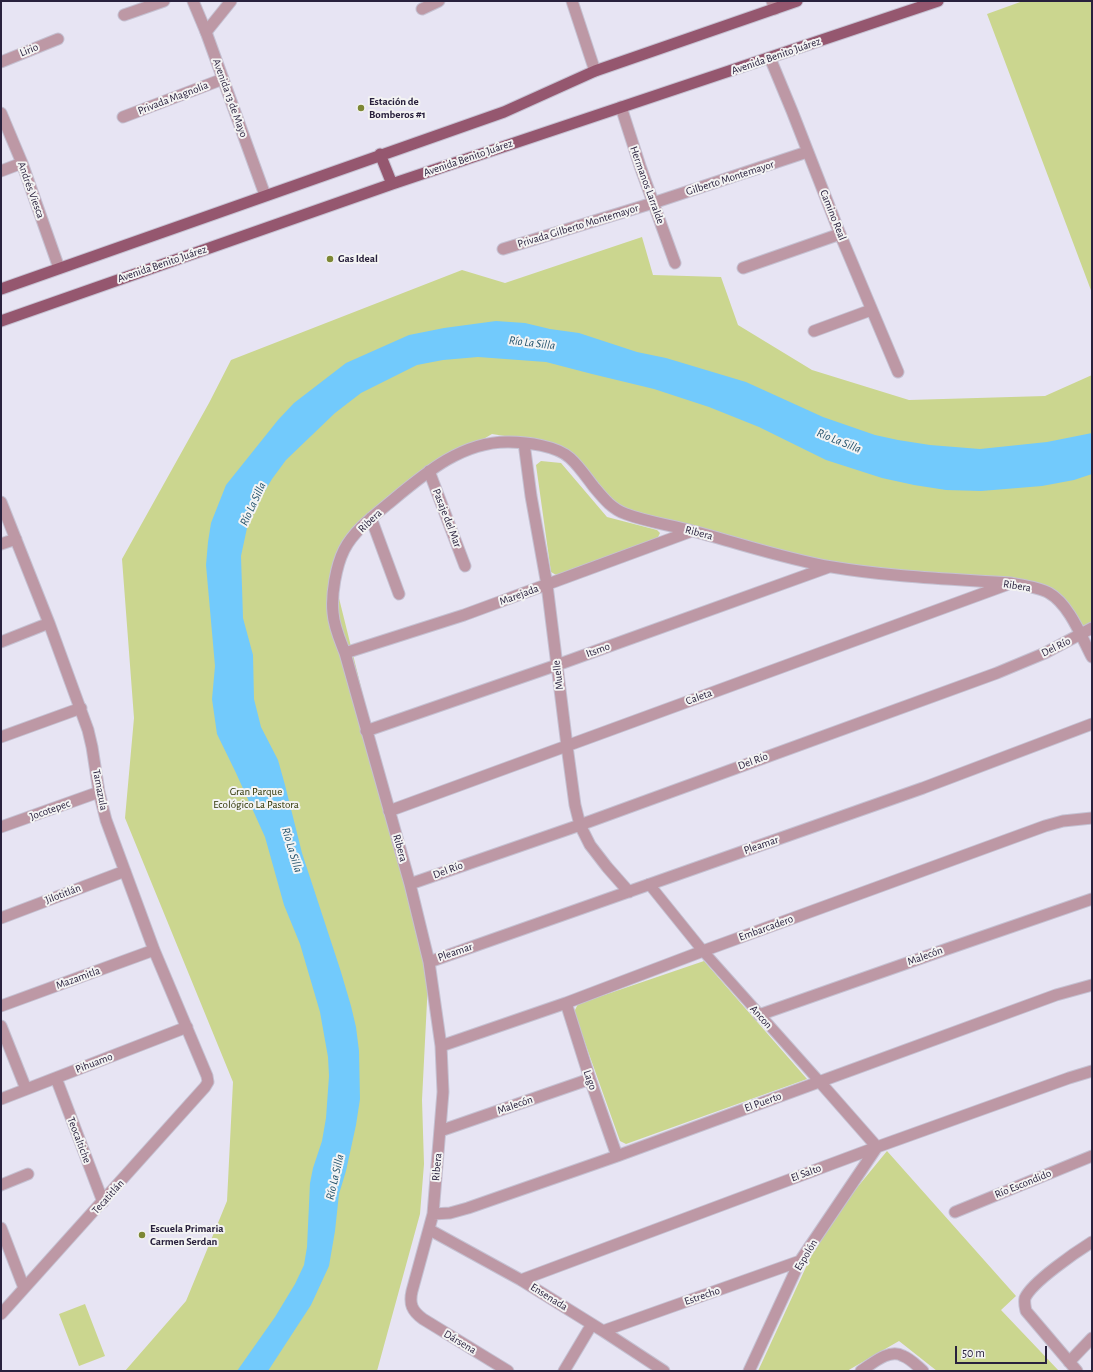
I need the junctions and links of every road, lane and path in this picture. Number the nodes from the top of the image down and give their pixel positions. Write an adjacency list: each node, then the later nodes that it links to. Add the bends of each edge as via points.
1 (164, 1): 10 (street)
2 (193, 1): 11 (street, Avenida 13 de Mayo)
3 (231, 1): 11 (street)
4 (439, 1): 9 (street)
5 (572, 1): 15 (street)
6 (797, 1): 8 (main road)
7 (938, 1): 13 (main road, Avenida Benito Juárez)
8 (774, 5): 15 (main road)
9 (422, 9)
10 (124, 15)
11 (206, 32): 16 (street, Avenida 13 de Mayo)
12 (58, 39): 14 (street, Lirio)
13 (770, 58): 17 (main road, Avenida Benito Juárez); 20 (street, Camino Real)
14 (1, 62)
15 (595, 71): 21 (main road, via 504,112)
16 (223, 80): 19 (street, Privada Magnolia); 25 (street, Avenida 13 de Mayo)
17 (620, 107): 24 (main road, Avenida Benito Juárez); 26 (street, Hermanos Larralde)
18 (1, 113): 22 (street, Andrés Viesca)
19 (123, 117)
20 (807, 152): 26 (street, Gilberto Montemayor); 27 (street, Camino Real)
21 (380, 154): 24 (main road); 25 (main road)
22 (22, 163): 23 (street); 30 (street, Andrés Viesca)
23 (1, 171)
24 (392, 184): 34 (main road, Avenida Benito Juárez)
25 (265, 195): 30 (main road)
26 (653, 203): 28 (street, Privada Gilberto Montemayor); 29 (street, Hermanos Larralde)
27 (840, 234): 31 (street); 33 (street, Camino Real)
28 (503, 249)
29 (675, 263)
30 (59, 268): 32 (main road)
31 (743, 268)
32 (1, 289)
33 (871, 310): 35 (street); 36 (street, Camino Real)
34 (1, 321)
35 (814, 331)
36 (898, 372)
37 (524, 443): 38 (street, Ribera, via 482,445 449,458); 41 (street, Ribera, via 555,449 570,458 603,499 618,511); 47 (street, Muelle)
38 (429, 470): 40 (street, Ribera); 44 (street, Pasaje del Mar)
39 (1, 502): 42 (street, Tamazula)
40 (371, 518): 48 (street); 53 (street, Ribera, via 344,550 335,582 333,612)
41 (692, 531): 45 (street, Ribera); 47 (street, Marejada)
42 (16, 539): 43 (street); 49 (street, Tamazula)
43 (1, 544)
44 (466, 566)
45 (829, 567): 46 (street, Ribera); 55 (street, Itsmo)
46 (1010, 584): 51 (street, Ribera, via 1049,592 1060,601); 60 (street, Caleta)
47 (547, 585): 53 (street, Marejada); 55 (street, Muelle)
48 (399, 594)
49 (50, 623): 52 (street); 56 (street, Tamazula)
50 (1092, 628): 51 (street, Del Río)
51 (1080, 635): 54 (street, Ribera); 64 (street, Del Río, via 998,673)
52 (1, 642)
53 (345, 653): 58 (street, Ribera)
54 (1092, 657)
55 (557, 665): 58 (street, Itsmo); 60 (street, Muelle)
56 (81, 708): 59 (street); 61 (street, Tamazula, via 91,740)
57 (1092, 724): 68 (street, Pleamar, via 923,788)
58 (366, 731): 62 (street, Ribera)
59 (1, 737)
60 (567, 746): 62 (street, Caleta); 64 (street, Muelle)
61 (99, 792): 65 (street, Jocotepec); 66 (street, Tamazula, via 106,820)
62 (389, 811): 67 (street, Ribera)
63 (1092, 818): 73 (street, Embarcadero, via 1045,826)
64 (580, 824): 67 (street, Del Río); 69 (street, Muelle, via 590,845)
65 (1, 827)
66 (125, 871): 71 (street, Jilotitlán); 72 (street, Tamazula)
67 (410, 884): 74 (street, Ribera)
68 (649, 884): 69 (street, Pleamar); 73 (street, Ancon)
69 (629, 892): 74 (street, Pleamar)
70 (1092, 899): 78 (street, Malecón)
71 (1, 918)
72 (154, 950): 77 (street, Mazamitla); 80 (street, Tamazula)
73 (703, 951): 76 (street, Embarcadero); 78 (street, Ancon)
74 (429, 962): 81 (street, Ribera)
75 (1092, 985): 86 (street, El Puerto, via 1056,995)
76 (566, 1003): 81 (street, Embarcadero); 85 (street, Lago)
77 (1, 1006)
78 (759, 1015): 86 (street, Ancon)
79 (1, 1026): 87 (street)
80 (187, 1027): 83 (street, Tamazula); 84 (street, Pihuamo)
81 (442, 1046): 89 (street, Ribera, via 443,1092)
82 (1092, 1071): 90 (street, El Salto)
83 (208, 1076): 95 (street, Tecatitlán, via 205,1087)
84 (56, 1078): 87 (street, Pihuamo); 95 (street, Teocaltiche)
85 (590, 1079): 89 (street, Malecón); 91 (street, Lago)
86 (819, 1081): 90 (street, Ancon); 91 (street, El Puerto)
87 (26, 1089): 88 (street, Pihuamo)
88 (1, 1099)
89 (440, 1131): 97 (street, Ribera)
90 (877, 1147): 101 (street, Espolón); 102 (street, El Salto)
91 (617, 1156): 97 (street, El Puerto, via 468,1208)
92 (1092, 1156): 96 (street, Río Escondido)
93 (28, 1174): 94 (street)
94 (1, 1184)
95 (103, 1202): 103 (street, Tecatitlán)
96 (955, 1212)
97 (433, 1214): 99 (street, Ribera)
98 (1, 1228): 103 (street)
99 (430, 1230): 102 (street, Ensenada); 104 (street, Ribera, via 410,1295)
100 (1092, 1242): 109 (street, via 1055,1268 1024,1301 1026,1311)
101 (800, 1261): 107 (street, Estrecho); 113 (street, Espolón)
102 (521, 1280): 106 (street, Ensenada)
103 (24, 1288): 105 (street, Tecatitlán)
104 (413, 1310): 110 (street, Dársena, via 423,1319)
105 (1, 1314)
106 (592, 1324): 107 (street, Ensenada); 111 (street)
107 (603, 1331): 112 (street, Ensenada)
108 (1092, 1338): 109 (street)
109 (1069, 1362): 116 (street)
110 (508, 1371)
111 (564, 1371)
112 (664, 1371)
113 (749, 1371)
114 (861, 1371): 115 (street, via 893,1353 902,1355)
115 (923, 1371)
116 (1077, 1371)

